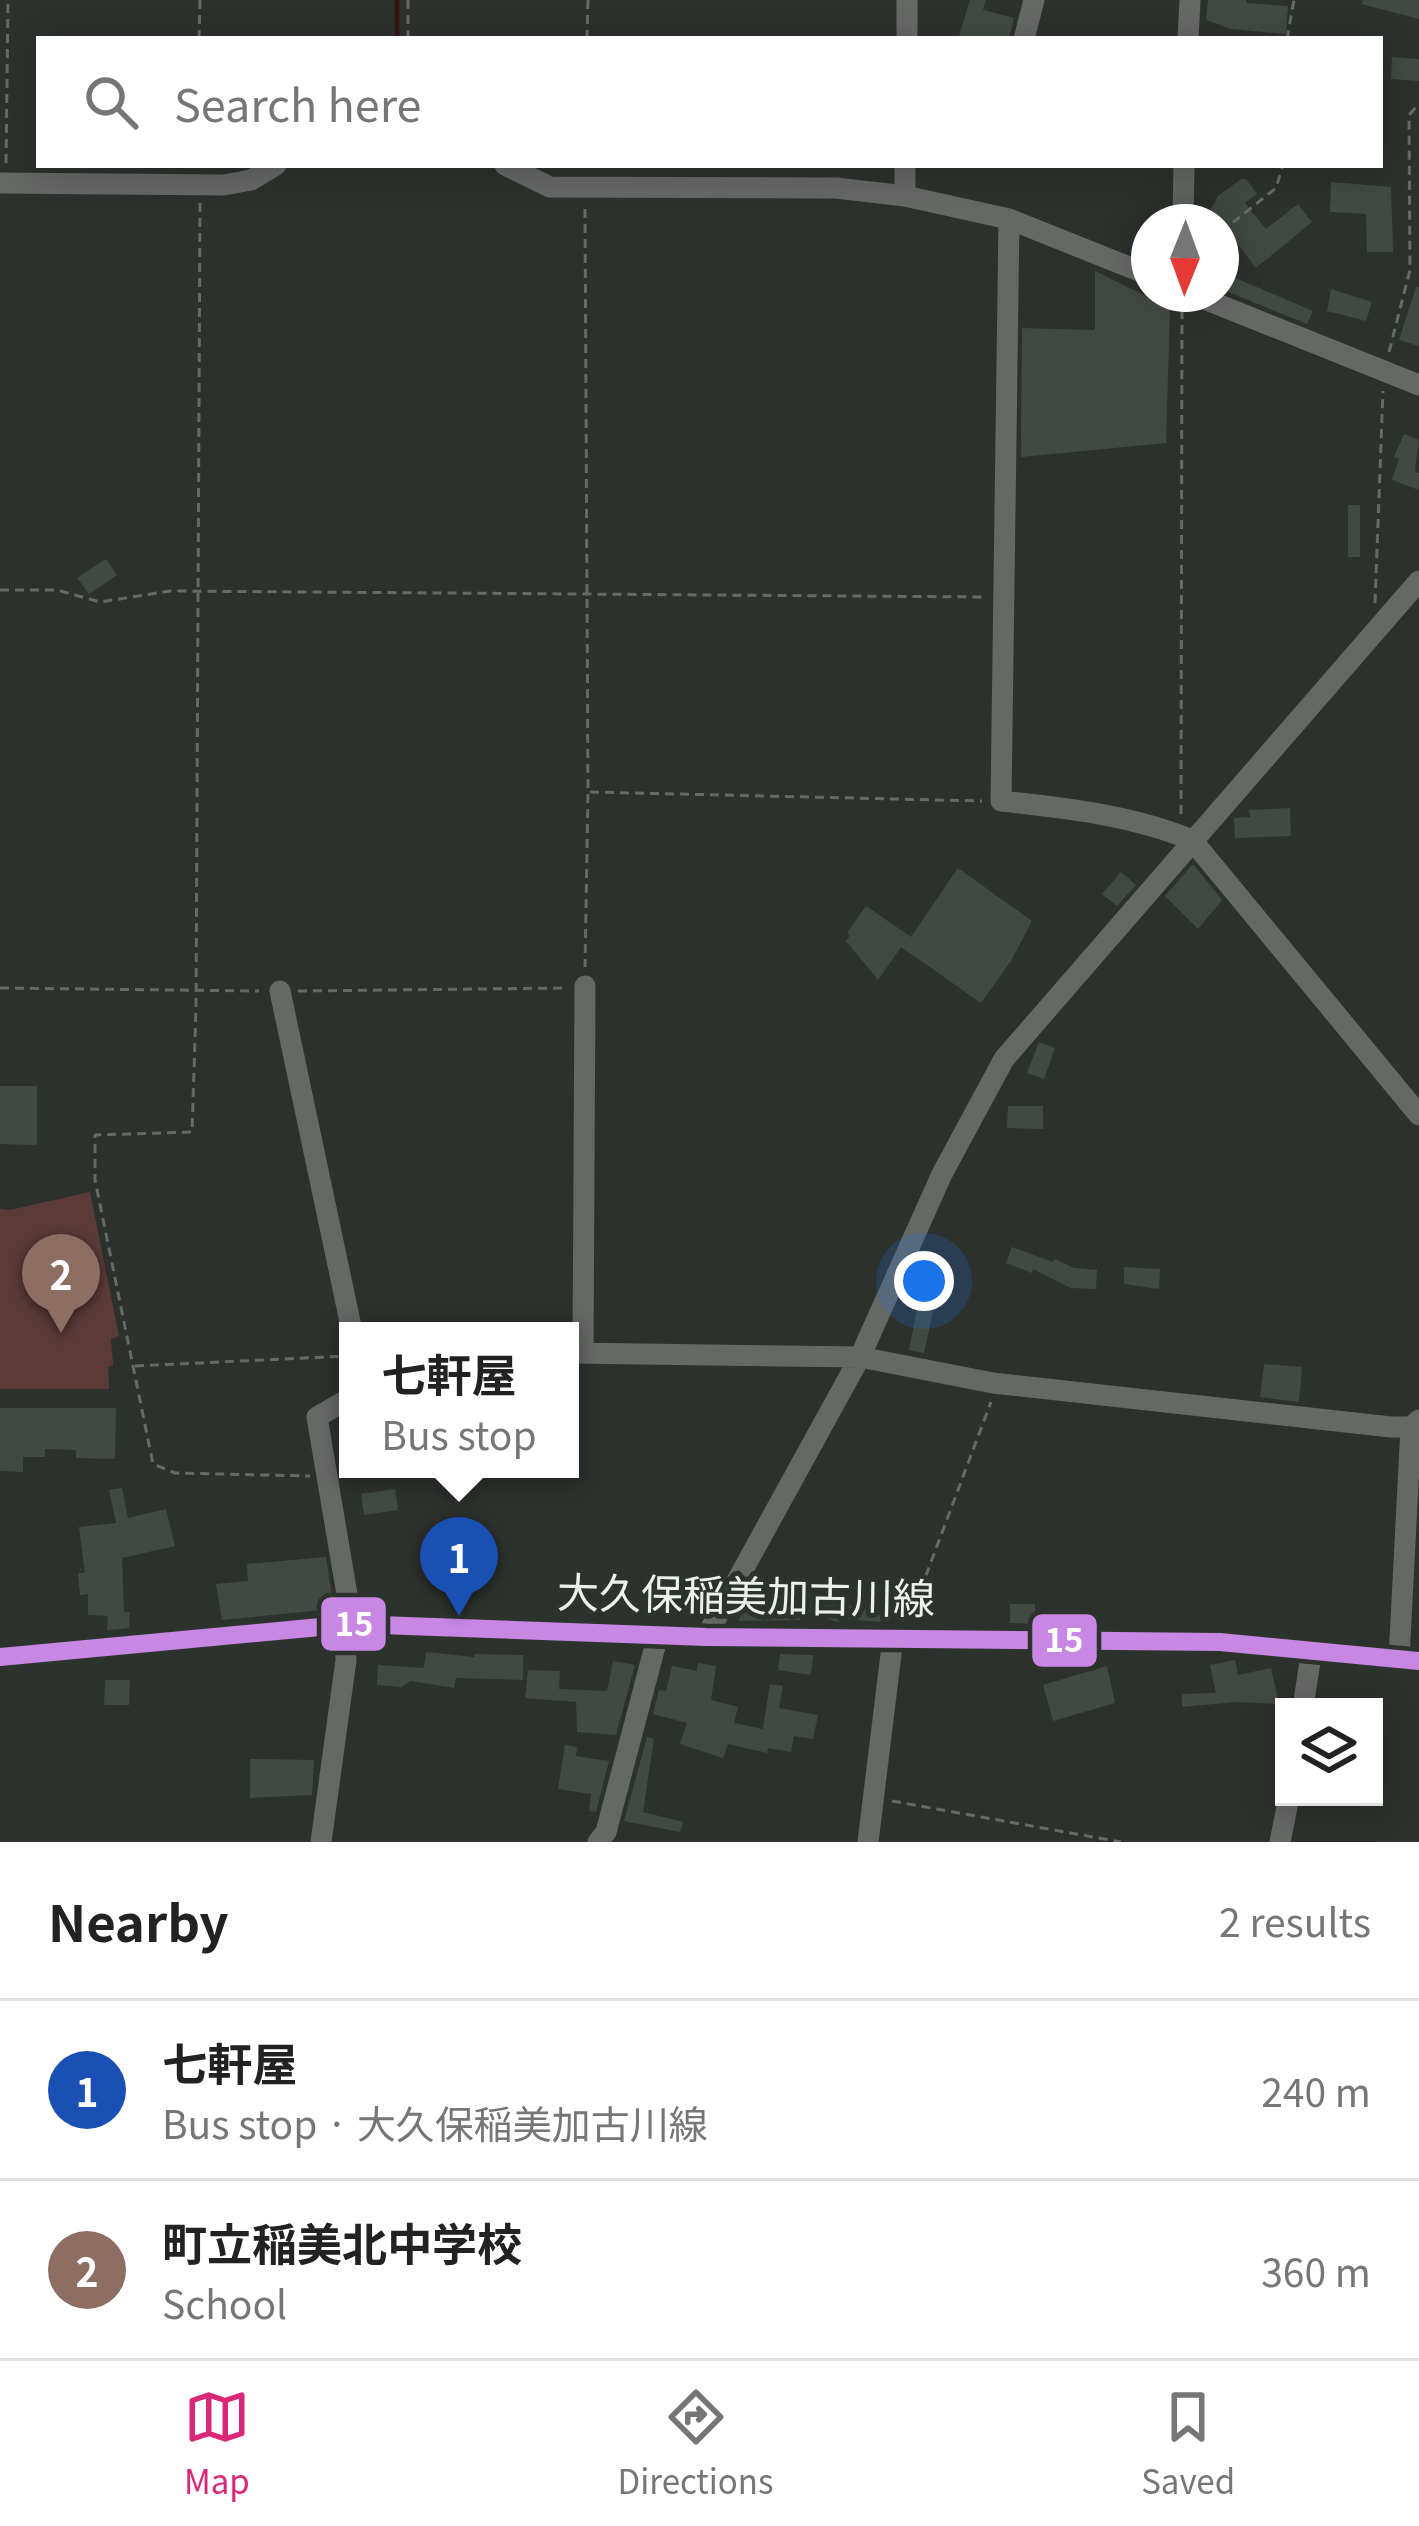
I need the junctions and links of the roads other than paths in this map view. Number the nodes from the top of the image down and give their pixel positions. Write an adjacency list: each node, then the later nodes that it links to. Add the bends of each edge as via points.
1 (907, 0): 4 (street)
2 (1034, 0): 5 (street)
3 (1190, 0): 6 (street)
4 (907, 36)
5 (1025, 36)
6 (1188, 36)
7 (271, 168): 11 (street, via 251,180 200,185)
8 (511, 168): 12 (street, via 550,187 836,188)
9 (905, 168): 12 (street)
10 (1184, 168): 13 (street)
11 (3, 183)
12 (905, 196): 14 (street)
13 (1183, 204)
14 (1009, 219): 15 (street); 19 (street, via 1001,801)
15 (1131, 268)
16 (1237, 312): 17 (street)
17 (1419, 385)
18 (1419, 581): 19 (street)
19 (1186, 838): 22 (street); 26 (street, via 1004,1059)
20 (585, 986): 24 (street)
21 (280, 992): 23 (street)
22 (1419, 1114)
23 (350, 1322)
24 (578, 1322)
25 (579, 1353): 26 (street)
26 (860, 1358): 28 (street, via 993,1383); 31 (street)
27 (339, 1404): 29 (street, via 317,1417)
28 (1415, 1424): 35 (street)
29 (348, 1624): 30 (main road, 大久保稲美加古川線); 34 (main road, 大久保稲美加古川線); 38 (street)
30 (658, 1635): 31 (main road, 大久保稲美加古川線); 39 (street)
31 (706, 1637): 32 (main road, 大久保稲美加古川線)
32 (900, 1638): 33 (main road, 大久保稲美加古川線); 40 (street)
33 (1312, 1648): 35 (main road, 大久保稲美加古川線); 36 (street)
34 (0, 1657)
35 (1409, 1660)
36 (1304, 1698)
37 (1287, 1806): 41 (street)
38 (321, 1842)
39 (598, 1842)
40 (868, 1842)
41 (1280, 1842)

